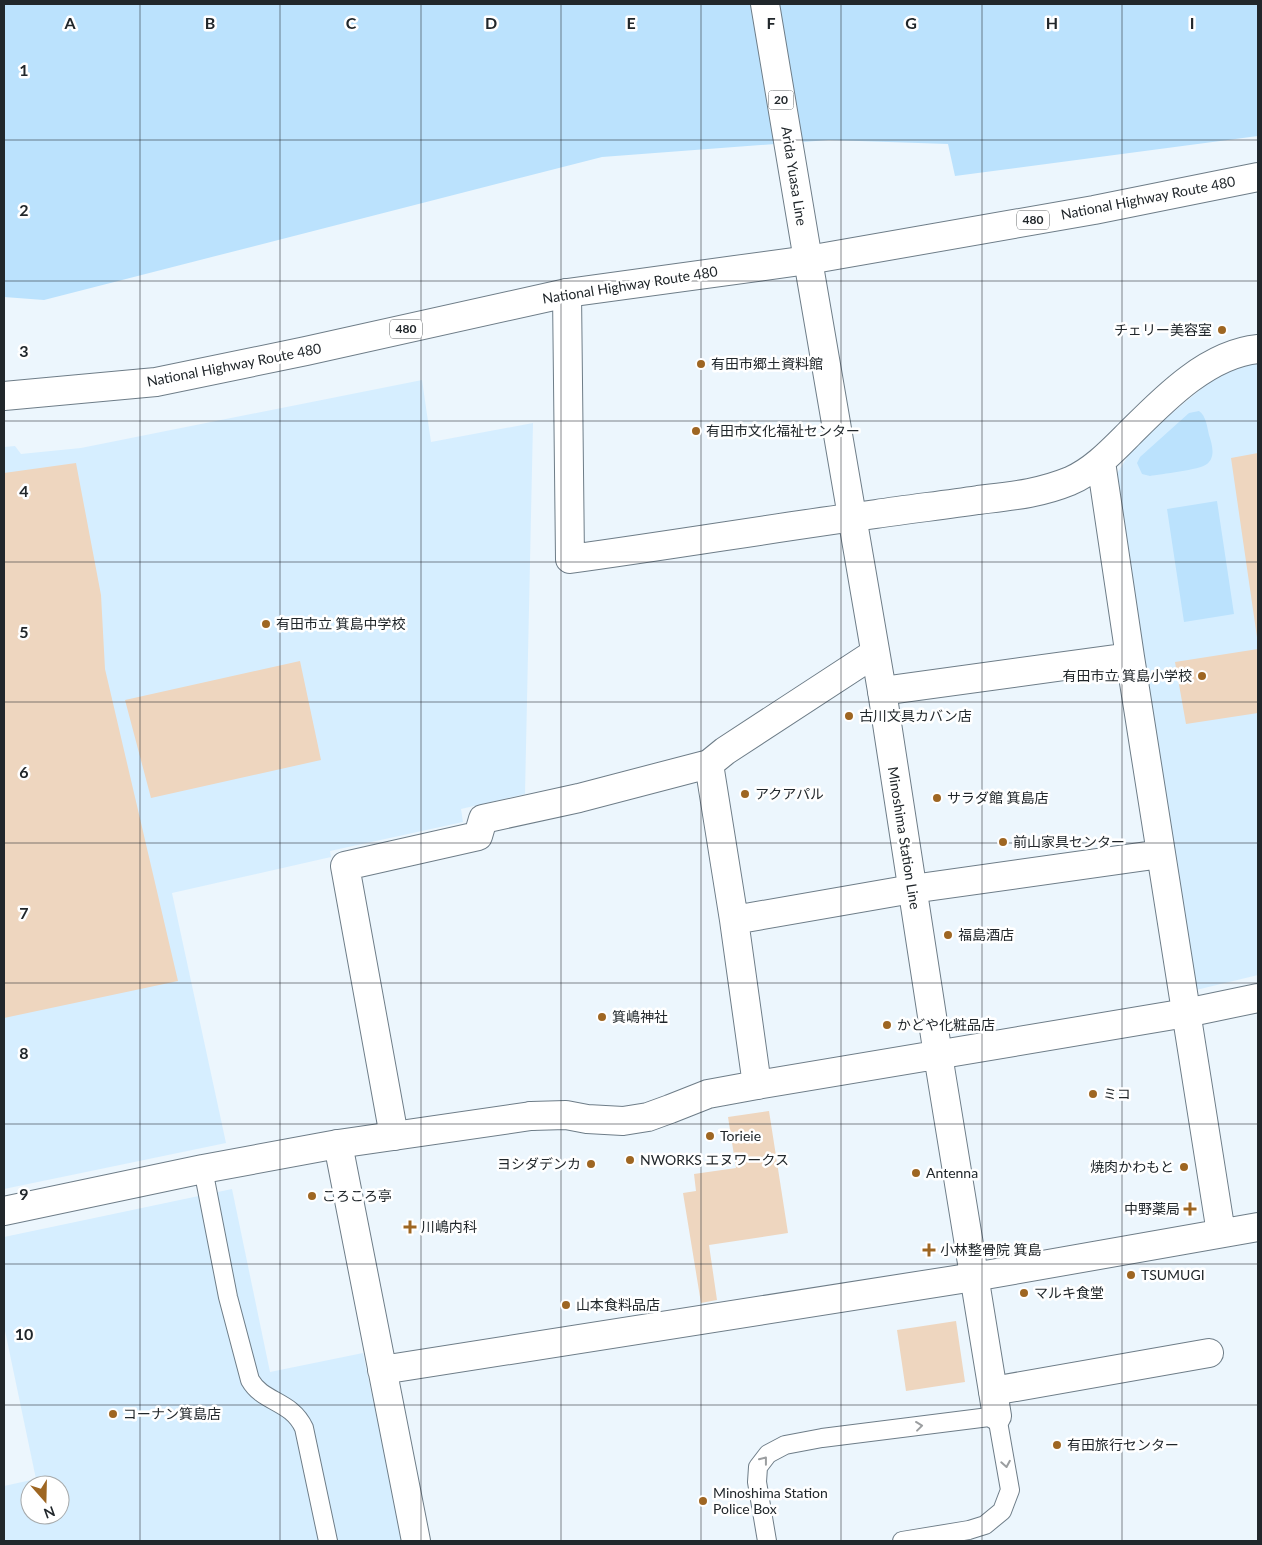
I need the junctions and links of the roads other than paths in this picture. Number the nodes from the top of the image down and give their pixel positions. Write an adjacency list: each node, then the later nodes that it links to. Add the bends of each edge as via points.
1 (765, 4): 3 (main road, Arida Yuasa Line / 20)
2 (1258, 177): 3 (main road, National Highway Route 480 / 480)
3 (808, 260): 4 (main road, National Highway Route 480 / 480); 8 (main road, Minoshima Station Line)
4 (567, 293): 6 (main road, National Highway Route 480 / 480, via 156,382); 8 (main road, via 570,559)
5 (1258, 348): 7 (main road, via 1217,360 1193,377 1152,411)
6 (4, 396)
7 (1101, 462): 8 (main road, via 1072,480 1039,492); 10 (main road)
8 (851, 518): 9 (main road, Minoshima Station Line)
9 (875, 653): 11 (main road, Minoshima Station Line); 12 (main road)
10 (1130, 657): 11 (main road); 13 (main road)
11 (882, 691): 14 (main road, Minoshima Station Line)
12 (709, 764): 15 (main road); 20 (main road, via 482,819 478,836 345,866)
13 (1161, 854): 14 (main road); 17 (main road)
14 (912, 889): 15 (main road); 18 (main road, Minoshima Station Line)
15 (734, 920): 19 (main road)
16 (1258, 998): 17 (main road)
17 (1186, 1013): 18 (main road); 25 (main road)
18 (938, 1056): 19 (main road); 26 (main road, Minoshima Station Line)
19 (757, 1084): 20 (main road, via 708,1094 648,1117 623,1121 566,1115 531,1116)
20 (394, 1136): 21 (main road)
21 (338, 1144): 22 (main road); 28 (main road)
22 (203, 1169): 23 (main road); 30 (lane, via 228,1297 250,1380 258,1391 288,1408 304,1428)
23 (4, 1211)
24 (1258, 1228): 25 (main road)
25 (1220, 1233): 26 (main road)
26 (974, 1277): 28 (main road); 29 (main road, Minoshima Station Line)
27 (1209, 1353): 29 (main road)
28 (382, 1370): 31 (main road)
29 (995, 1404): 32 (lane, one-way to 29, via 757,1482 758,1467 768,1454 785,1445); 33 (lane, one-way to 33, via 1010,1490 1002,1511 985,1525 969,1530)
30 (328, 1541)
31 (416, 1541)
32 (766, 1541)
33 (902, 1541)

